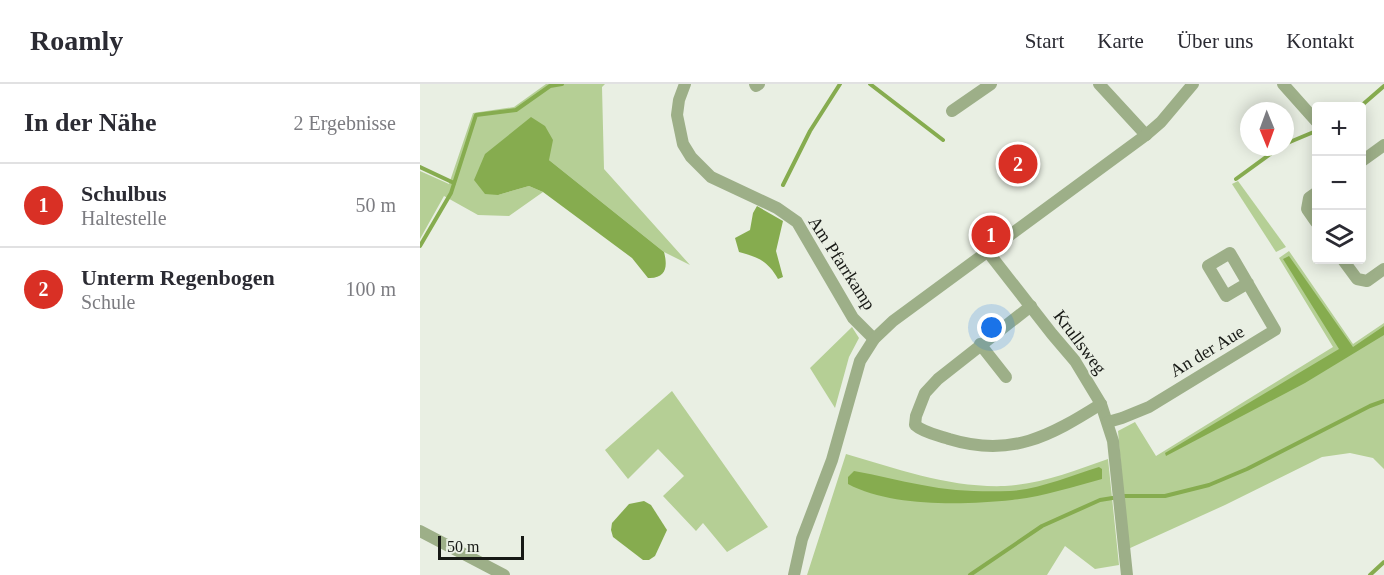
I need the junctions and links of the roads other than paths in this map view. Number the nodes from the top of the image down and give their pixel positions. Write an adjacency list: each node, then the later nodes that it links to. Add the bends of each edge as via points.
1 (685, 84): 18 (street, Am Pfarrkamp, via 677,115 683,144 691,157 711,177 777,208 797,222 854,318)
2 (991, 84): 6 (street)
3 (1099, 84): 8 (street)
4 (1193, 84): 8 (street)
5 (1283, 84): 7 (street)
6 (952, 111)
7 (1312, 116)
8 (1146, 135): 13 (street)
9 (1384, 145): 10 (street)
10 (1366, 158)
11 (1312, 196): 12 (street, via 1307,209)
12 (1312, 216)
13 (988, 252): 17 (street, Krullsweg); 18 (street)
14 (1346, 264): 15 (street, via 1357,279 1367,281)
15 (1384, 269)
16 (1248, 283): 22 (street, An der Aue, via 1275,330 1149,407)
17 (1030, 306): 19 (street); 21 (street, Krullsweg, via 1076,361)
18 (874, 339): 25 (street, via 860,361)
19 (980, 345): 20 (street); 21 (street, via 925,393 915,425 921,430 963,443 1015,445 1059,430)
20 (1006, 377)
21 (1101, 404): 22 (street, Krullsweg)
22 (1108, 422): 26 (street, Krullsweg)
23 (420, 531): 24 (street)
24 (504, 575)
25 (794, 575)
26 (1127, 575)

